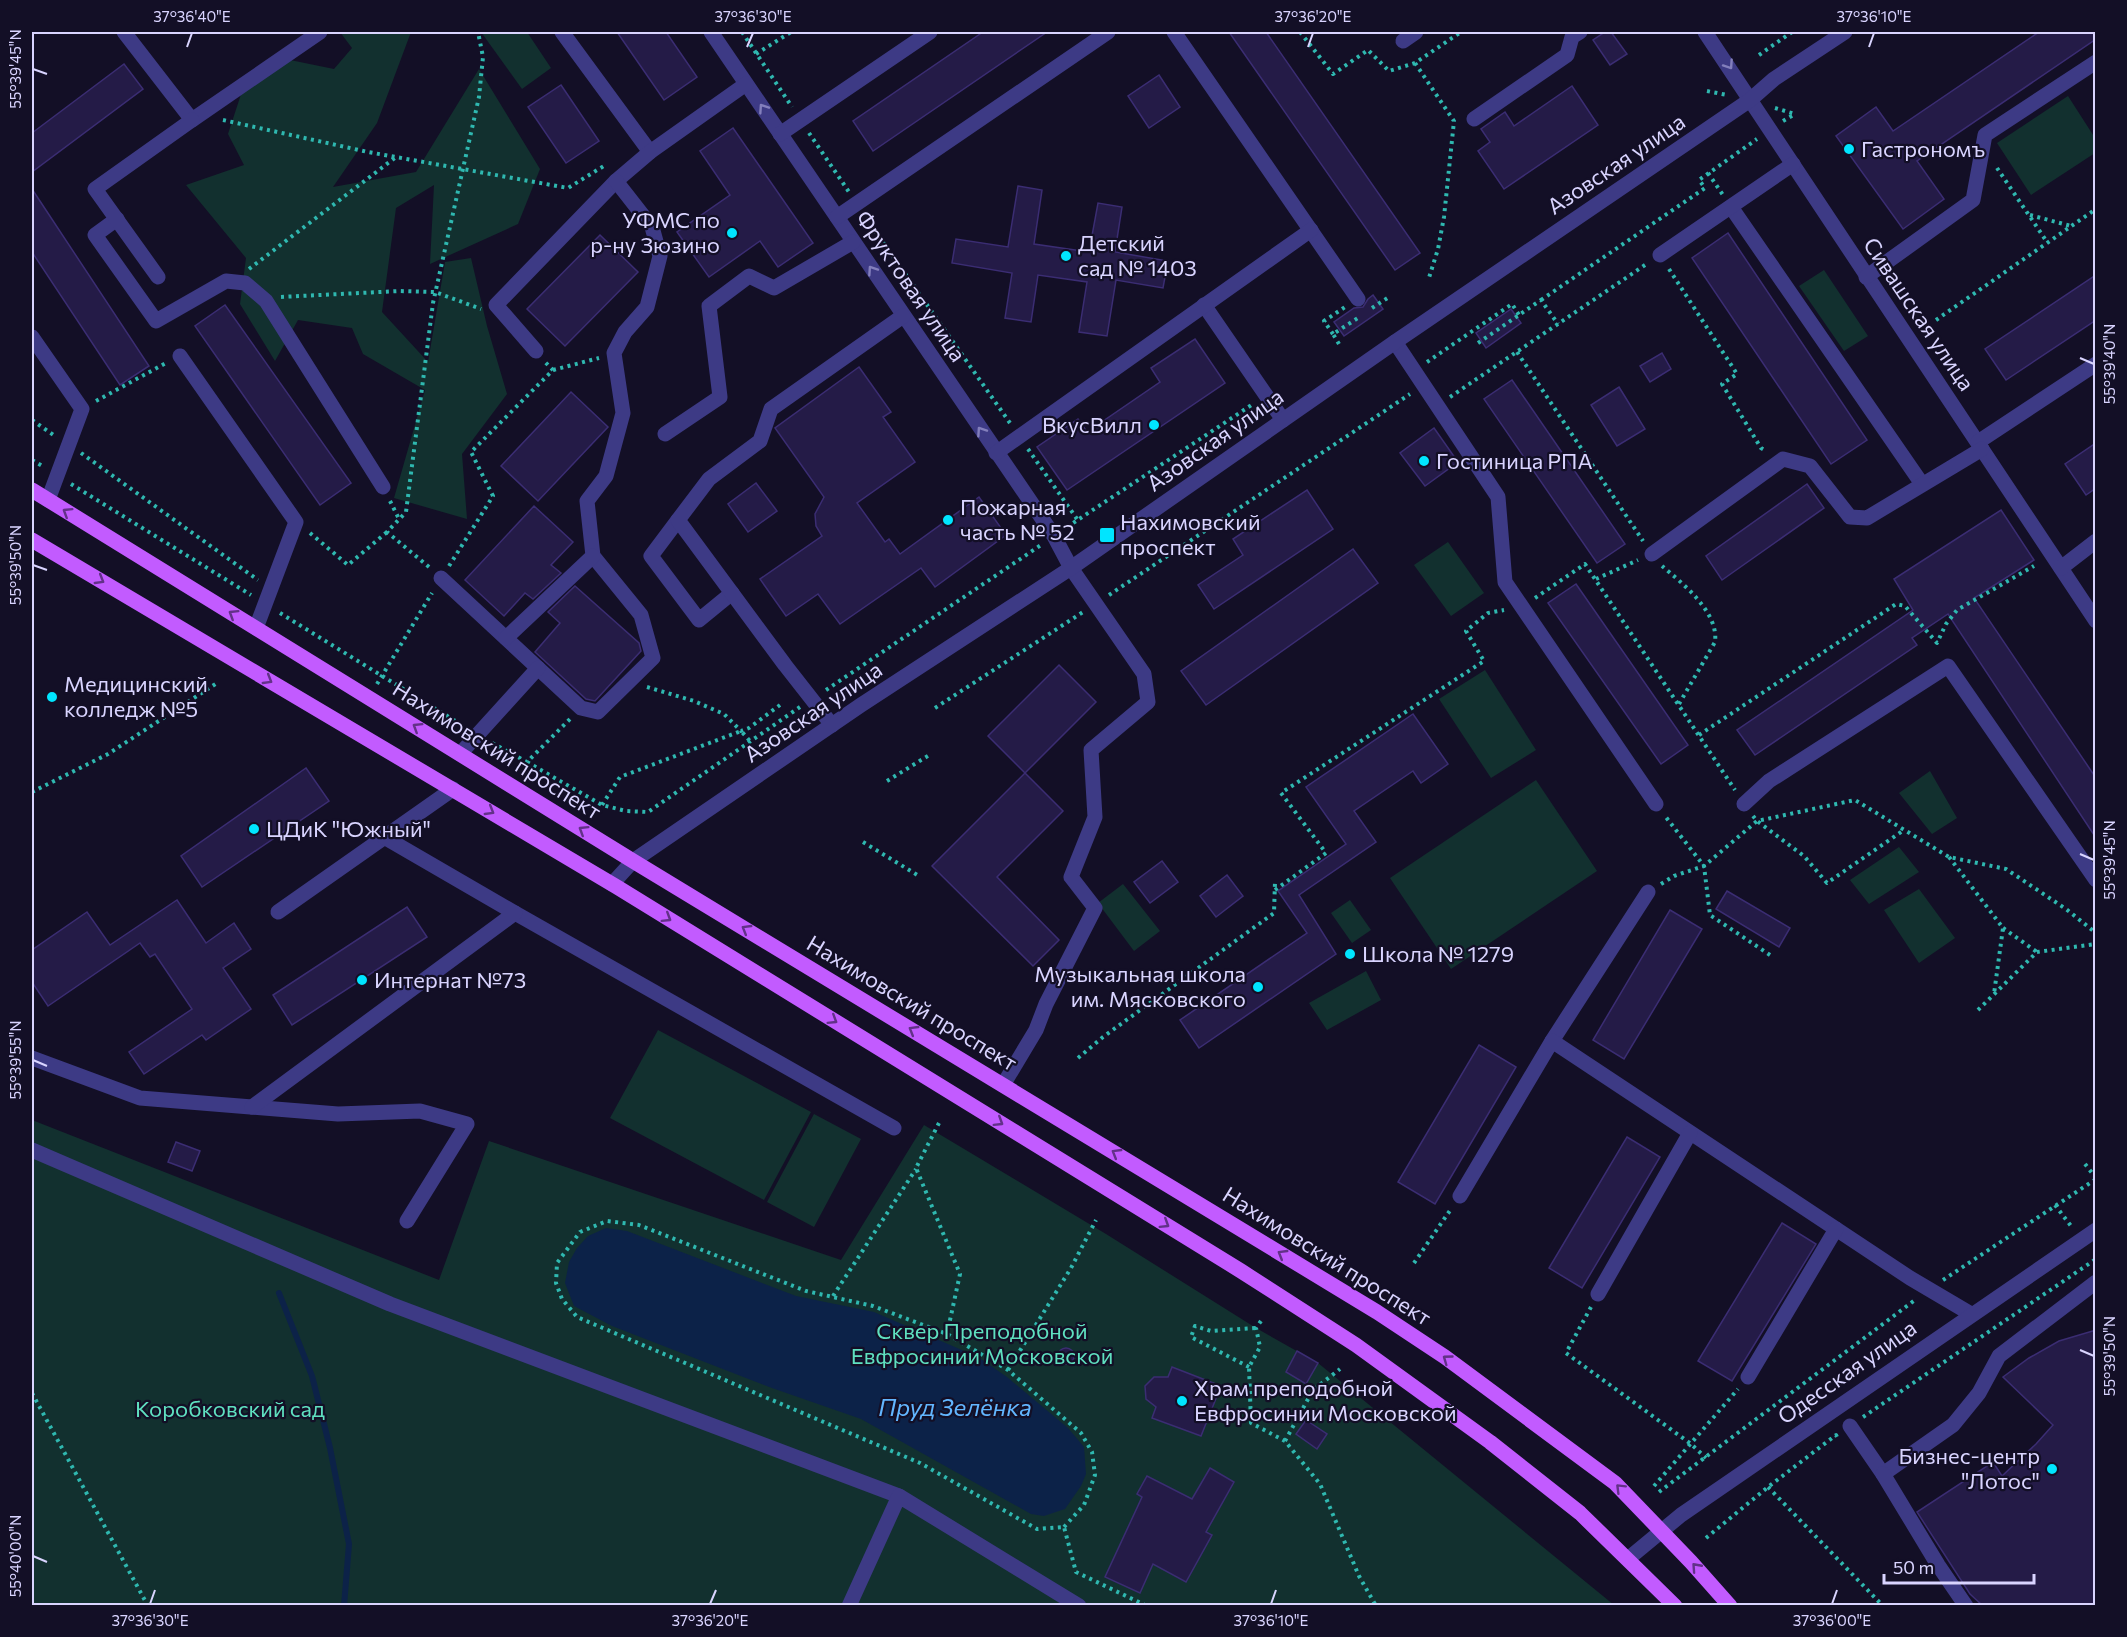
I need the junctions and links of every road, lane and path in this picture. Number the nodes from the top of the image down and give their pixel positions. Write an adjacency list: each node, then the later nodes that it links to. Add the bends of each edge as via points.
1 (124, 32): 26 (street)
2 (320, 32): 23 (street)
3 (478, 32): 34 (path, via 483,57)
4 (562, 32): 30 (street)
5 (711, 32): 21 (street, Фруктовая улица)
6 (742, 32): 17 (path)
7 (791, 32): 17 (path)
8 (930, 32): 25 (street)
9 (1108, 32): 37 (street)
10 (1174, 32): 44 (street)
11 (1300, 32): 19 (path, via 1333,74 1368,50 1389,71)
12 (1461, 32): 19 (path)
13 (1580, 32): 24 (street, via 1572,37 1567,55)
14 (1705, 32): 22 (street, Сивашская улица, one-way to 22)
15 (1792, 32): 18 (path)
16 (1845, 32): 22 (street, Азовская улица)
17 (756, 54): 25 (path)
18 (1759, 55)
19 (1415, 63): 50 (path, via 1454,121 1444,217)
20 (2096, 63): 29 (street, via 1985,135)
21 (746, 84): 27 (street, Фруктовая улица, one-way to 21); 30 (street)
22 (1750, 100): 33 (street, Сивашская улица); 65 (street, Азовская улица)
23 (208, 109): 26 (street); 31 (path, via 223,120 240,125)
24 (1474, 118)
25 (800, 119): 27 (street); 37 (path)
26 (192, 120): 42 (street, via 95,189)
27 (780, 134): 41 (street, Фруктовая улица)
28 (1747, 146): 35 (path)
29 (1983, 148): 40 (path); 49 (street, via 1973,200)
30 (650, 152): 36 (street)
31 (397, 157): 34 (path); 51 (path)
32 (615, 160): 34 (path, via 568,188)
33 (1793, 164): 38 (street); 49 (street, Сивашская улица)
34 (463, 169): 52 (path)
35 (1708, 173): 38 (path); 55 (path, via 1699,180 1705,188)
36 (616, 181): 57 (street, via 496,305); 70 (street, via 652,227 660,256 647,307 625,332)
37 (856, 203): 41 (street); 82 (path)
38 (1731, 207): 47 (street); 89 (street)
39 (2096, 208): 43 (path)
40 (2029, 215): 43 (path); 46 (path)
41 (837, 217): 45 (street, Фруктовая улица)
42 (117, 219): 48 (street); 51 (street, via 95,235 156,321 226,281)
43 (2071, 226): 46 (path)
44 (1311, 230): 54 (street); 56 (street)
45 (853, 242): 59 (street, Фруктовая улица, one-way to 45); 81 (street, via 774,288 749,276 709,306 720,397)
46 (2047, 242): 60 (path)
47 (1660, 255): 61 (path); 87 (path, via 1737,374 1722,384 1761,448)
48 (158, 277)
49 (1866, 277): 84 (street, Сивашская улица)
50 (1428, 281)
51 (232, 282): 53 (street, via 245,283)
52 (435, 292): 53 (path); 57 (path); 96 (path, via 406,512)
53 (262, 298): 90 (street)
54 (1358, 299): 63 (path, via 1324,321)
55 (1541, 300): 58 (path); 61 (path)
56 (1204, 305): 76 (street); 82 (street)
57 (505, 315): 68 (street)
58 (1519, 315): 66 (path); 74 (path, via 1512,304)
59 (903, 316): 85 (street, Фруктовая улица, one-way to 59); 94 (street, via 771,409 760,441 709,479)
60 (1936, 320)
61 (1558, 324): 69 (path)
62 (1339, 330): 63 (path)
63 (1333, 334): 67 (path)
64 (32, 338): 78 (street)
65 (1395, 342): 74 (street); 80 (street, Азовская улица)
66 (1478, 343)
67 (1340, 344)
68 (536, 351): 73 (path)
69 (1517, 352): 77 (path); 100 (path)
70 (614, 353): 73 (path); 101 (street, via 623,413 606,476 587,501)
71 (180, 356): 78 (path); 95 (street)
72 (2096, 364): 84 (street)
73 (553, 370): 105 (path, via 471,452 493,496)
74 (1414, 371): 75 (street)
75 (1423, 385): 77 (street); 110 (path)
76 (1266, 395): 80 (street); 93 (path)
77 (1437, 406): 111 (street, via 1498,497 1505,582)
78 (82, 409): 83 (street)
79 (32, 420): 83 (path)
80 (1283, 420): 103 (street, Азовская улица)
81 (665, 434)
82 (1019, 436): 85 (street); 93 (path)
83 (69, 444): 88 (street); 107 (path)
84 (1980, 446): 89 (street); 104 (street, Сивашская улица)
85 (996, 453): 97 (street, Фруктовая улица)
86 (32, 459): 88 (path)
87 (1783, 459): 89 (street, via 1810,466 1850,517 1867,518); 100 (street)
88 (57, 475): 92 (street); 109 (path)
89 (1922, 484)
90 (383, 487)
91 (32, 490): 92 (main road, Нахимовский проспект)
92 (48, 500): 113 (main road, Нахимовский проспект, one-way to 92)
93 (1077, 519): 97 (path)
94 (678, 520): 108 (street); 108 (street, via 651,556 699,620)
95 (296, 522): 96 (path, via 348,565); 107 (street)
96 (387, 532): 105 (path)
97 (1054, 536): 103 (street, Фруктовая улица); 120 (path)
98 (32, 540): 132 (main road, one-way to 132)
99 (2096, 541): 104 (street)
100 (1652, 554): 106 (path); 122 (path, via 1689,589 1716,632 1715,642)
101 (593, 556): 114 (street); 115 (street, via 641,615 653,658 598,712 581,708)
102 (2034, 566): 126 (path, via 1957,610 1937,643 1905,606 1896,604)
103 (1071, 568): 110 (street, Фруктовая улица); 124 (street, Азовская улица)
104 (2061, 568): 112 (street, Сивашская улица)
105 (441, 578): 114 (street); 116 (path)
106 (1596, 579): 111 (path, via 1585,564); 122 (path)
107 (271, 589): 109 (street)
108 (732, 593): 120 (street)
109 (266, 604): 113 (street); 116 (path)
110 (1096, 604): 123 (path); 163 (street, Фруктовая улица, via 1144,674 1148,702 1091,750 1095,817 1071,877 1095,908 1036,1030)
111 (1522, 607): 134 (street); 149 (path, via 1488,614 1466,631 1484,661 1281,793 1326,853)
112 (2096, 621)
113 (256, 628): 119 (main road, Нахимовский проспект)
114 (506, 638): 115 (street)
115 (538, 668): 128 (street)
116 (382, 675): 119 (path)
117 (216, 682): 133 (path, via 108,754)
118 (644, 686): 125 (path, via 724,714)
119 (369, 698): 128 (main road, Нахимовский проспект, one-way to 119)
120 (812, 699): 124 (street); 127 (path)
121 (780, 705): 125 (path)
122 (1678, 705): 126 (path)
123 (935, 708)
124 (832, 725): 142 (street, Азовская улица)
125 (741, 731): 127 (path); 136 (path, via 620,777)
126 (1700, 735): 135 (path)
127 (750, 741): 136 (path, via 648,812)
128 (460, 753): 142 (main road, Нахимовский проспект, one-way to 128)
129 (931, 754): 131 (path)
130 (527, 762): 136 (path)
131 (887, 781)
132 (453, 789): 139 (street); 148 (main road, one-way to 148)
133 (32, 792)
134 (1656, 804): 143 (path)
135 (1744, 804): 137 (path); 146 (street, via 1769,781 1948,666)
136 (602, 805)
137 (1757, 821): 138 (path, via 1855,800); 138 (path, via 1804,856 1827,883); 143 (path)
138 (1904, 830): 141 (path)
139 (384, 837): 151 (street); 152 (street)
140 (863, 842): 144 (path)
141 (1949, 857): 153 (path); 154 (path, via 2006,868)
142 (633, 861): 148 (street, Азовская улица); 163 (main road, Нахимовский проспект, one-way to 142)
143 (1704, 866): 145 (path); 157 (path, via 1710,915)
144 (919, 876)
145 (1674, 876)
146 (2096, 880)
147 (1275, 882): 149 (path)
148 (612, 884): 206 (main road, one-way to 206, via 1356,1345 1490,1442)
149 (1275, 890): 162 (path, via 1274,913)
150 (1648, 892): 160 (street)
151 (278, 912)
152 (515, 913): 164 (street); 166 (street)
153 (2003, 928): 156 (path); 158 (path)
154 (2096, 933)
155 (2096, 944): 156 (path)
156 (2037, 952): 158 (path)
157 (1770, 955)
158 (1994, 994): 159 (path)
159 (1978, 1010)
160 (1552, 1041): 167 (street); 172 (street)
161 (32, 1058): 164 (street, via 140,1098)
162 (1078, 1058)
163 (1003, 1084): 204 (main road, Нахимовский проспект, one-way to 163, via 1615,1483 1444,1357)
164 (252, 1107): 174 (street, via 338,1114 420,1111 467,1124)
165 (939, 1124): 170 (path)
166 (894, 1128)
167 (1690, 1133): 175 (street); 181 (street)
168 (32, 1150): 202 (street, via 390,1304)
169 (2085, 1164): 171 (path)
170 (916, 1168): 182 (path); 186 (path, via 960,1274)
171 (2096, 1178): 180 (path)
172 (1460, 1196): 178 (path)
173 (1096, 1220): 189 (path)
174 (407, 1221)
175 (1836, 1229): 180 (street); 190 (street)
176 (2096, 1230): 183 (street, Одесская улица)
177 (2096, 1259): 192 (path)
178 (1414, 1263)
179 (2096, 1282): 198 (street, via 1999,1356 1979,1393 1953,1425)
180 (1929, 1289): 183 (street); 197 (path)
181 (1598, 1294): 195 (path, via 1566,1353)
182 (833, 1296): 186 (path, via 873,1306); 203 (path, via 806,1291 639,1225 607,1221 580,1232 557,1263 556,1282 562,1299 577,1317 920,1463 1037,1529)
183 (1971, 1314): 204 (street, Одесская улица)
184 (1261, 1321): 185 (path)
185 (1256, 1328): 187 (path, via 1260,1347); 187 (path, via 1211,1331 1195,1326 1191,1336)
186 (947, 1334): 189 (path)
187 (1249, 1367): 194 (path, via 1251,1423)
188 (1340, 1369): 194 (path, via 1313,1390)
189 (1008, 1370): 203 (path, via 1081,1433 1092,1452 1095,1476 1084,1505)
190 (1748, 1377): 195 (path)
191 (32, 1393): 207 (path)
192 (1850, 1426): 193 (path); 198 (street)
193 (1836, 1435): 196 (path); 200 (path)
194 (1285, 1441): 211 (path, via 1320,1484 1359,1576)
195 (1692, 1444): 197 (path); 199 (path)
196 (1842, 1445)
197 (1706, 1458): 201 (path)
198 (1883, 1474): 215 (street)
199 (1653, 1486)
200 (1768, 1487): 205 (path); 214 (path)
201 (1659, 1492)
202 (899, 1496): 208 (street); 209 (street)
203 (1064, 1527): 210 (path, via 1076,1572)
204 (1660, 1530): 206 (street, Одесская улица); 213 (main road, Нахимовский проспект, one-way to 204)
205 (1707, 1538)
206 (1629, 1558): 212 (main road)
207 (148, 1605)
208 (849, 1605)
209 (1079, 1605)
210 (1147, 1605)
211 (1376, 1605)
212 (1675, 1605)
213 (1730, 1605)
214 (1883, 1605)
215 (1966, 1605)

